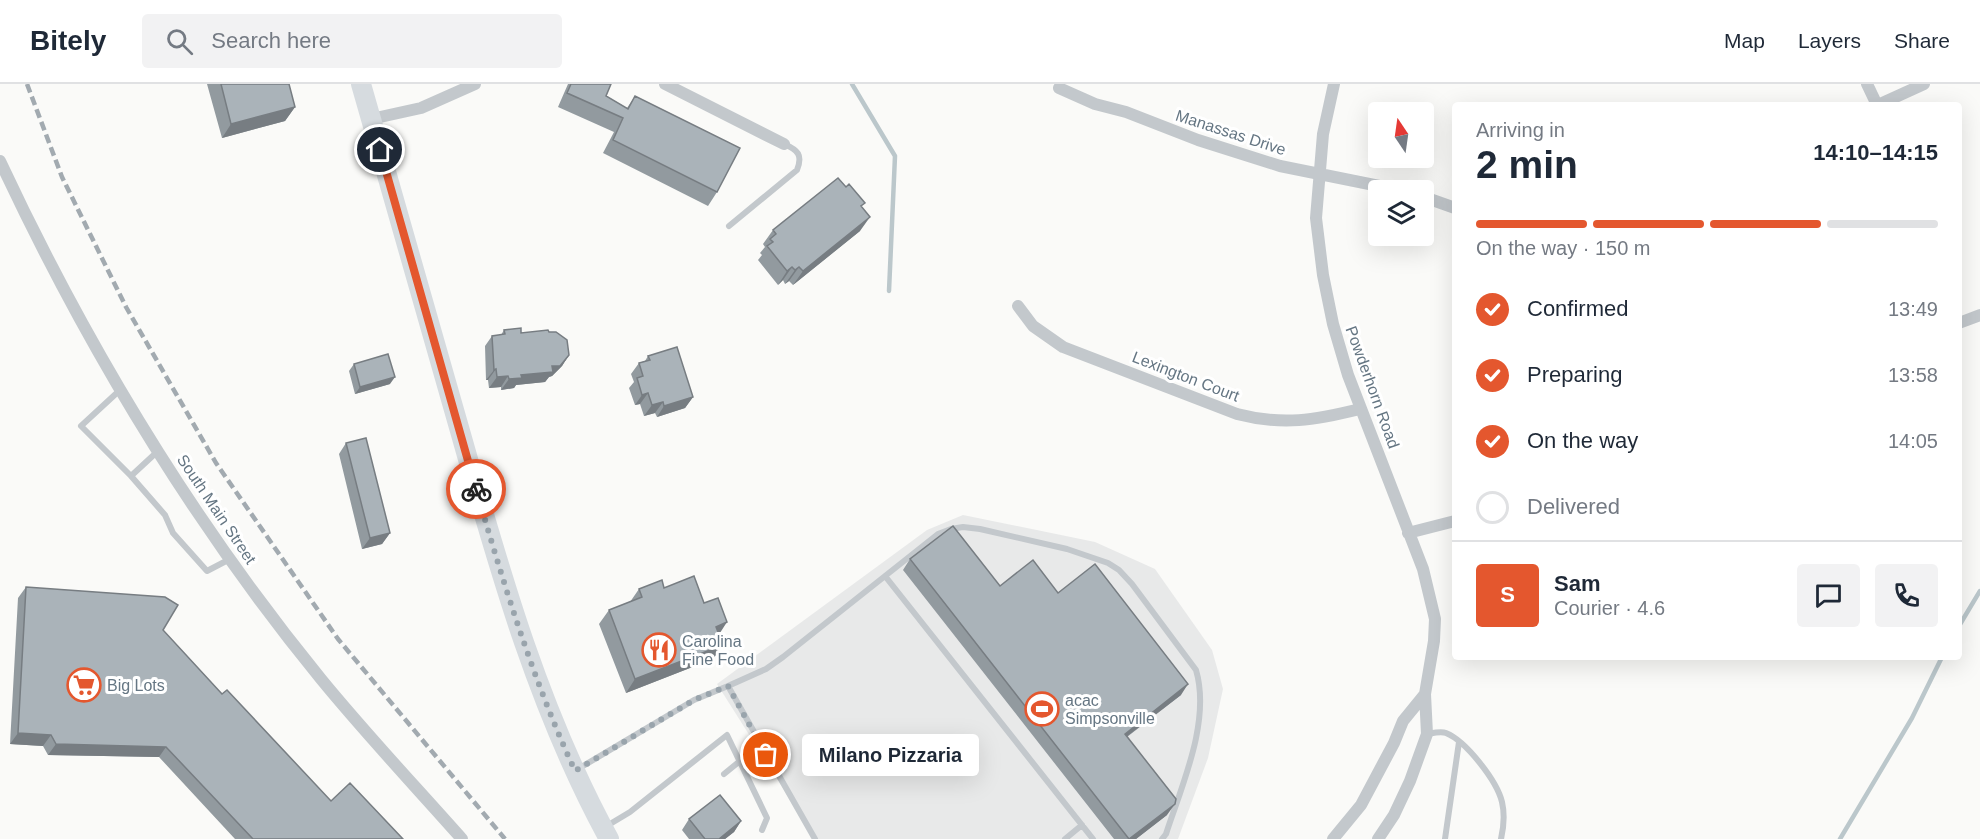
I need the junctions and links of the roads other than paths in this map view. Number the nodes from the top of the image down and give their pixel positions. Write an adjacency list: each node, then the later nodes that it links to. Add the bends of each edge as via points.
1 (361, 84): 10 (main road)
2 (475, 84): 10 (street, via 421,108)
3 (664, 84): 11 (street)
4 (1334, 84): 13 (street, Powderhorn Road)
5 (1867, 84): 8 (street)
6 (1924, 84): 9 (street)
7 (1059, 88): 13 (street, Manassas Drive, via 1198,140)
8 (1876, 102)
9 (1884, 102)
10 (371, 118): 34 (main road, via 499,567 531,665)
11 (784, 144): 17 (lane, via 800,155 797,170)
12 (0, 161): 21 (street, South Main Street, via 37,241)
13 (1319, 174): 14 (street, Manassas Drive); 22 (street, Powderhorn Road, via 1316,218 1323,275 1333,324)
14 (1368, 184)
15 (1434, 201): 16 (street)
16 (1452, 207)
17 (729, 226)
18 (1018, 306): 22 (street, Lexington Court, via 1034,326 1063,347 1237,414 1287,422)
19 (1980, 315): 20 (street)
20 (1962, 322)
21 (120, 390): 23 (street, South Main Street); 24 (lane, via 81,426)
22 (1360, 409): 26 (street, Powderhorn Road)
23 (158, 451): 24 (lane); 27 (street, South Main Street)
24 (130, 476): 27 (lane, via 165,515 172,533 207,571)
25 (1452, 522): 26 (street)
26 (1408, 533): 30 (street, Powderhorn Road, via 1423,569 1435,619)
27 (230, 559): 39 (street, South Main Street, via 321,680)
28 (885, 576): 29 (lane, via 766,669); 36 (lane); 43 (lane, via 938,534 963,527 1067,549 1119,570 1196,670 1200,684 1201,706 1190,762)
29 (728, 686): 34 (lane, via 694,700); 40 (lane)
30 (1425, 694): 31 (street, Powderhorn Road); 44 (street, Powderhorn Road, via 1403,721 1361,804)
31 (1427, 734): 32 (lane, via 1444,732); 45 (street, Powderhorn Road, via 1398,807)
32 (1460, 742): 46 (lane); 47 (lane, via 1483,768 1502,799 1505,819)
33 (740, 761): 35 (lane); 37 (lane, via 766,818); 38 (lane, via 727,735)
34 (575, 771): 38 (main road)
35 (724, 774)
36 (1082, 825): 41 (lane); 42 (lane)
37 (762, 830)
38 (606, 834)
39 (462, 839)
40 (814, 839)
41 (1065, 839)
42 (1093, 839)
43 (1162, 839)
44 (1333, 839)
45 (1378, 839)
46 (1445, 839)
47 (1501, 839)

